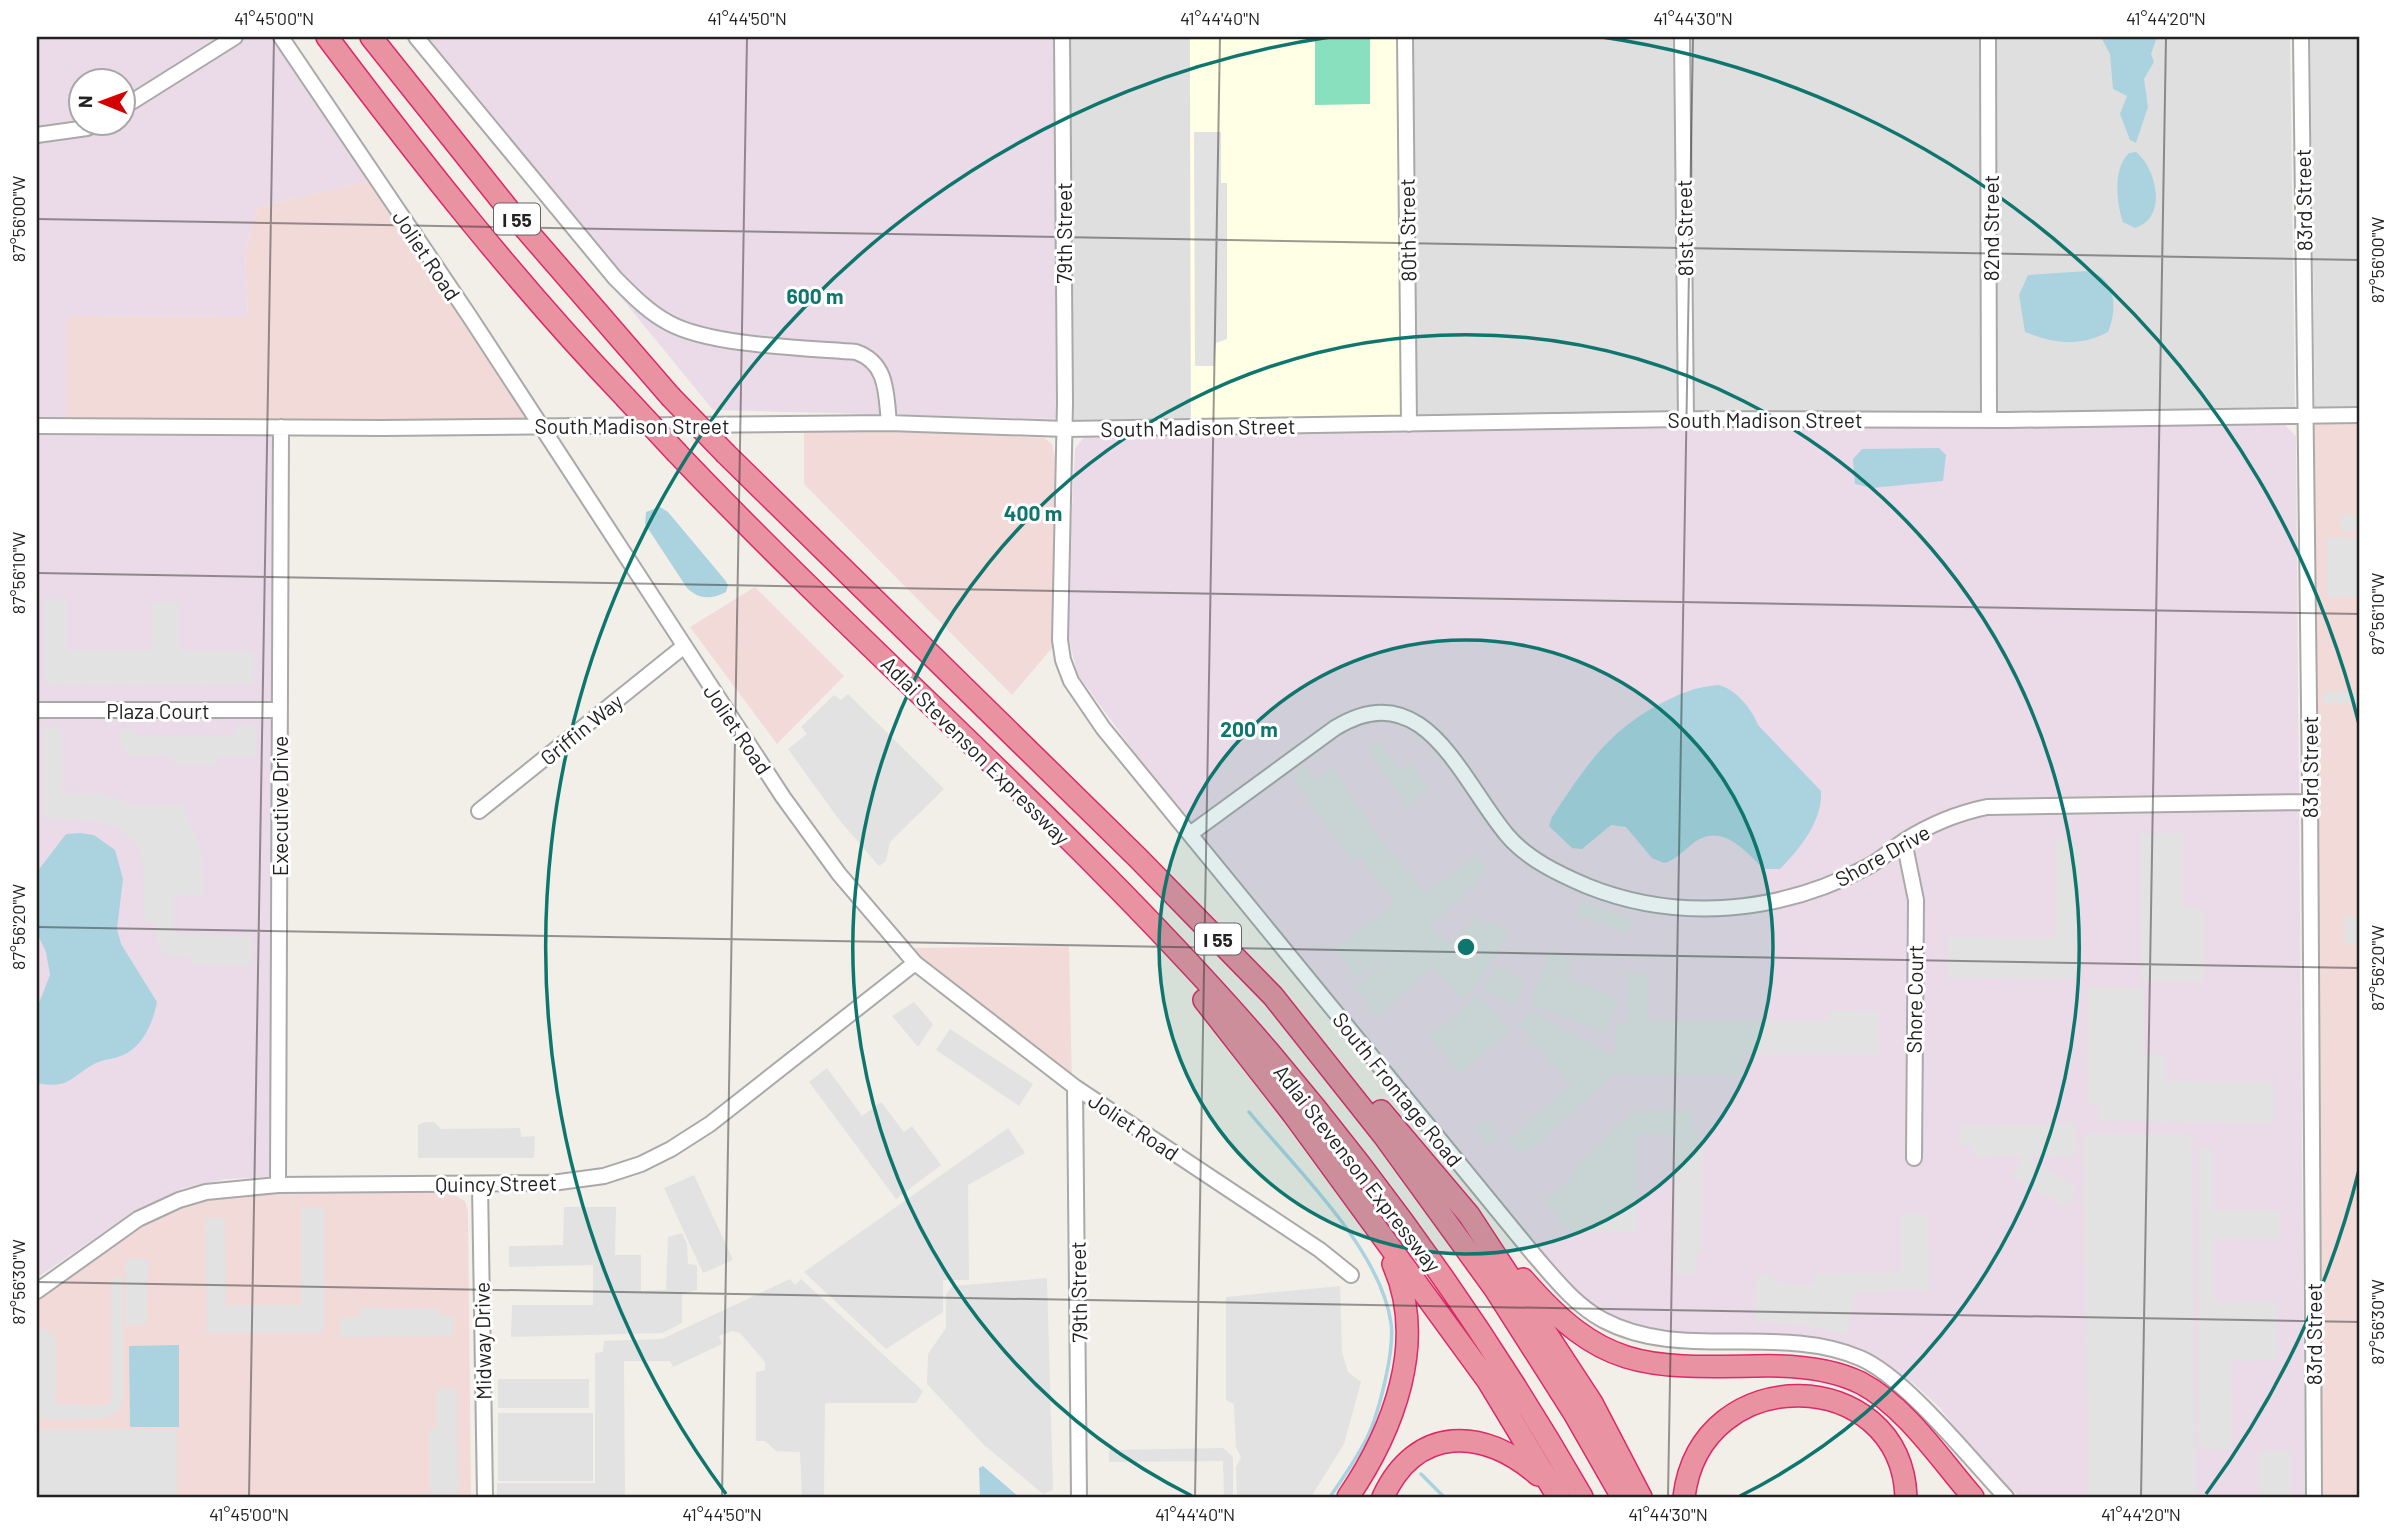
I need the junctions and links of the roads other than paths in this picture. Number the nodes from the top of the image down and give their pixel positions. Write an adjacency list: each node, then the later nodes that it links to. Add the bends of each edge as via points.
1 (235, 37): 11 (street)
2 (281, 37): 21 (street, Joliet Road)
3 (327, 37): 31 (highway, Adlai Stevenson Expressway / I 55, bridge, via 464,215 566,335 677,453)
4 (371, 37): 33 (highway, Adlai Stevenson Expressway / I 55, bridge, via 509,210 670,396)
5 (416, 37): 18 (street, via 615,278 653,314 692,332 869,356 884,376)
6 (1062, 37): 23 (street, 79th Street)
7 (1405, 37): 19 (street, 80th Street)
8 (1682, 37): 16 (street, 81st Street)
9 (1988, 37): 17 (street, 82nd Street)
10 (2301, 37): 14 (street, 83rd Street)
11 (136, 99)
12 (66, 131): 13 (street)
13 (37, 135)
14 (2305, 415): 15 (street, South Madison Street); 17 (street, South Madison Street); 27 (street, 83rd Street)
15 (2360, 415)
16 (1686, 419): 17 (street, South Madison Street); 19 (street, South Madison Street)
17 (1989, 420)
18 (889, 423): 21 (street, South Madison Street); 23 (street, South Madison Street)
19 (1409, 424): 23 (street, South Madison Street)
20 (37, 426): 22 (street, South Madison Street)
21 (538, 426): 22 (street, South Madison Street); 24 (street, Joliet Road)
22 (281, 427): 26 (street, Executive Drive)
23 (1065, 429): 29 (street, South Frontage Road, via 1060,567 1063,660 1071,681 1103,728)
24 (683, 647): 28 (street, Griffin Way); 32 (street, Joliet Road, via 808,834)
25 (37, 710): 26 (street, Plaza Court)
26 (280, 710): 37 (street, Executive Drive)
27 (2310, 802): 30 (street, Shore Drive, via 1992,806 1955,815); 54 (street, 83rd Street)
28 (479, 811)
29 (1190, 834): 30 (street, Shore Drive, via 1335,728 1356,716 1384,711 1408,717 1433,733 1508,837 1526,853 1575,881 1623,898 1694,909 1764,904 1841,880); 53 (street, South Frontage Road, via 1578,1304 1603,1320 1653,1338 1818,1344 1863,1359 1911,1396)
30 (1904, 841): 35 (street, Shore Court, via 1916,900)
31 (1159, 933): 39 (highway, via 1175,967 1293,1114); 47 (highway, Adlai Stevenson Expressway / I 55, via 1270,1054 1424,1248)
32 (915, 963): 34 (street, Joliet Road); 36 (street, Quincy Street, via 710,1124 660,1156 585,1180)
33 (1273, 996): 38 (highway, via 1332,1052); 48 (highway, Adlai Stevenson Expressway / I 55, via 1384,1136 1494,1289)
34 (1075, 1087): 40 (street, Joliet Road); 43 (street, 79th Street)
35 (1914, 1158)
36 (480, 1184): 37 (street, Quincy Street); 42 (street, Midway Drive)
37 (278, 1185): 41 (street, Quincy Street, via 206,1192 155,1210)
38 (1469, 1215): 49 (highway, via 1592,1403); 52 (highway, via 1557,1317 1606,1351 1679,1367 1808,1368 1860,1383 1901,1415)
39 (1380, 1233): 44 (highway, via 1402,1283 1407,1317 1404,1371 1382,1438); 46 (highway, via 1489,1381)
40 (1351, 1275)
41 (37, 1290)
42 (485, 1497)
43 (1079, 1497)
44 (1348, 1497)
45 (1383, 1497): 46 (highway, via 1408,1460 1443,1442 1461,1440 1485,1441 1519,1458)
46 (1556, 1497)
47 (1581, 1497)
48 (1622, 1497)
49 (1641, 1497)
50 (1684, 1497): 51 (highway, via 1695,1454 1710,1432 1753,1403 1796,1395 1842,1404 1863,1416 1880,1432 1902,1468)
51 (1906, 1497)
52 (1973, 1497)
53 (2006, 1497)
54 (2314, 1497)

